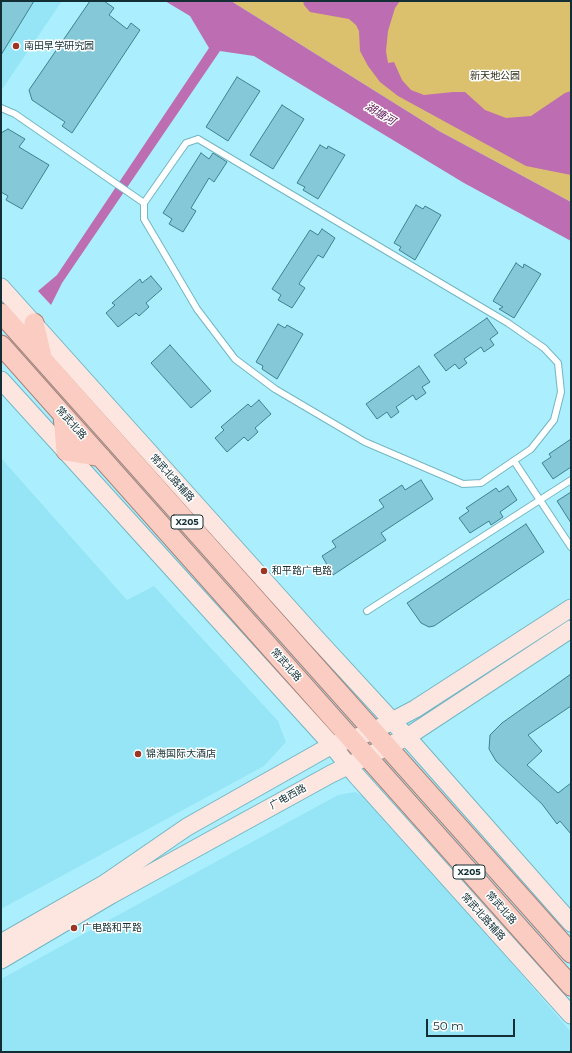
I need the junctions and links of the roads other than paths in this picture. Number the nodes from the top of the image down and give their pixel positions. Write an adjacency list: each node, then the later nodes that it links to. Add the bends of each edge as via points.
1 (1, 108): 2 (lane, via 15,114)
2 (144, 203): 12 (lane, via 144,219 197,309 236,359 275,389 365,442 463,484 481,483); 12 (lane, via 186,143 198,139 508,323 544,348 558,363 560,392 554,420 531,449)
3 (1, 287): 5 (street, 常武北路辅路)
4 (1, 313): 7 (main road, 常武北路 / X205)
5 (34, 323): 7 (main road); 19 (street, 常武北路辅路)
6 (1, 345): 9 (main road, 常武北路 / X205)
7 (43, 360): 20 (main road, 常武北路 / X205)
8 (1, 380): 10 (street)
9 (63, 415): 10 (main road); 11 (main road, 常武北路 / X205)
10 (66, 452): 11 (main road); 23 (street)
11 (101, 457): 22 (main road, 常武北路 / X205)
12 (514, 461): 14 (lane)
13 (571, 480): 14 (lane)
14 (540, 500): 15 (lane); 17 (lane)
15 (571, 547)
16 (571, 608): 19 (street, via 416,709)
17 (367, 612)
18 (570, 632): 21 (street, 广电西路)
19 (392, 721): 20 (street); 21 (street, 常武北路辅路)
20 (373, 731): 22 (street); 24 (main road, 常武北路 / X205)
21 (407, 737): 24 (street, 广电西路); 27 (street)
22 (352, 739): 23 (street); 25 (main road, 常武北路 / X205)
23 (332, 746): 26 (street, 常武北路辅路); 28 (street, via 187,827 104,884)
24 (388, 747): 25 (street, 广电西路); 29 (main road, 常武北路 / X205)
25 (367, 757): 26 (street, 广电西路); 31 (main road, 常武北路 / X205)
26 (348, 765): 30 (street, 广电西路); 32 (street, 常武北路辅路)
27 (571, 923)
28 (1, 943)
29 (568, 947)
30 (1, 960)
31 (571, 986)
32 (571, 1015)

